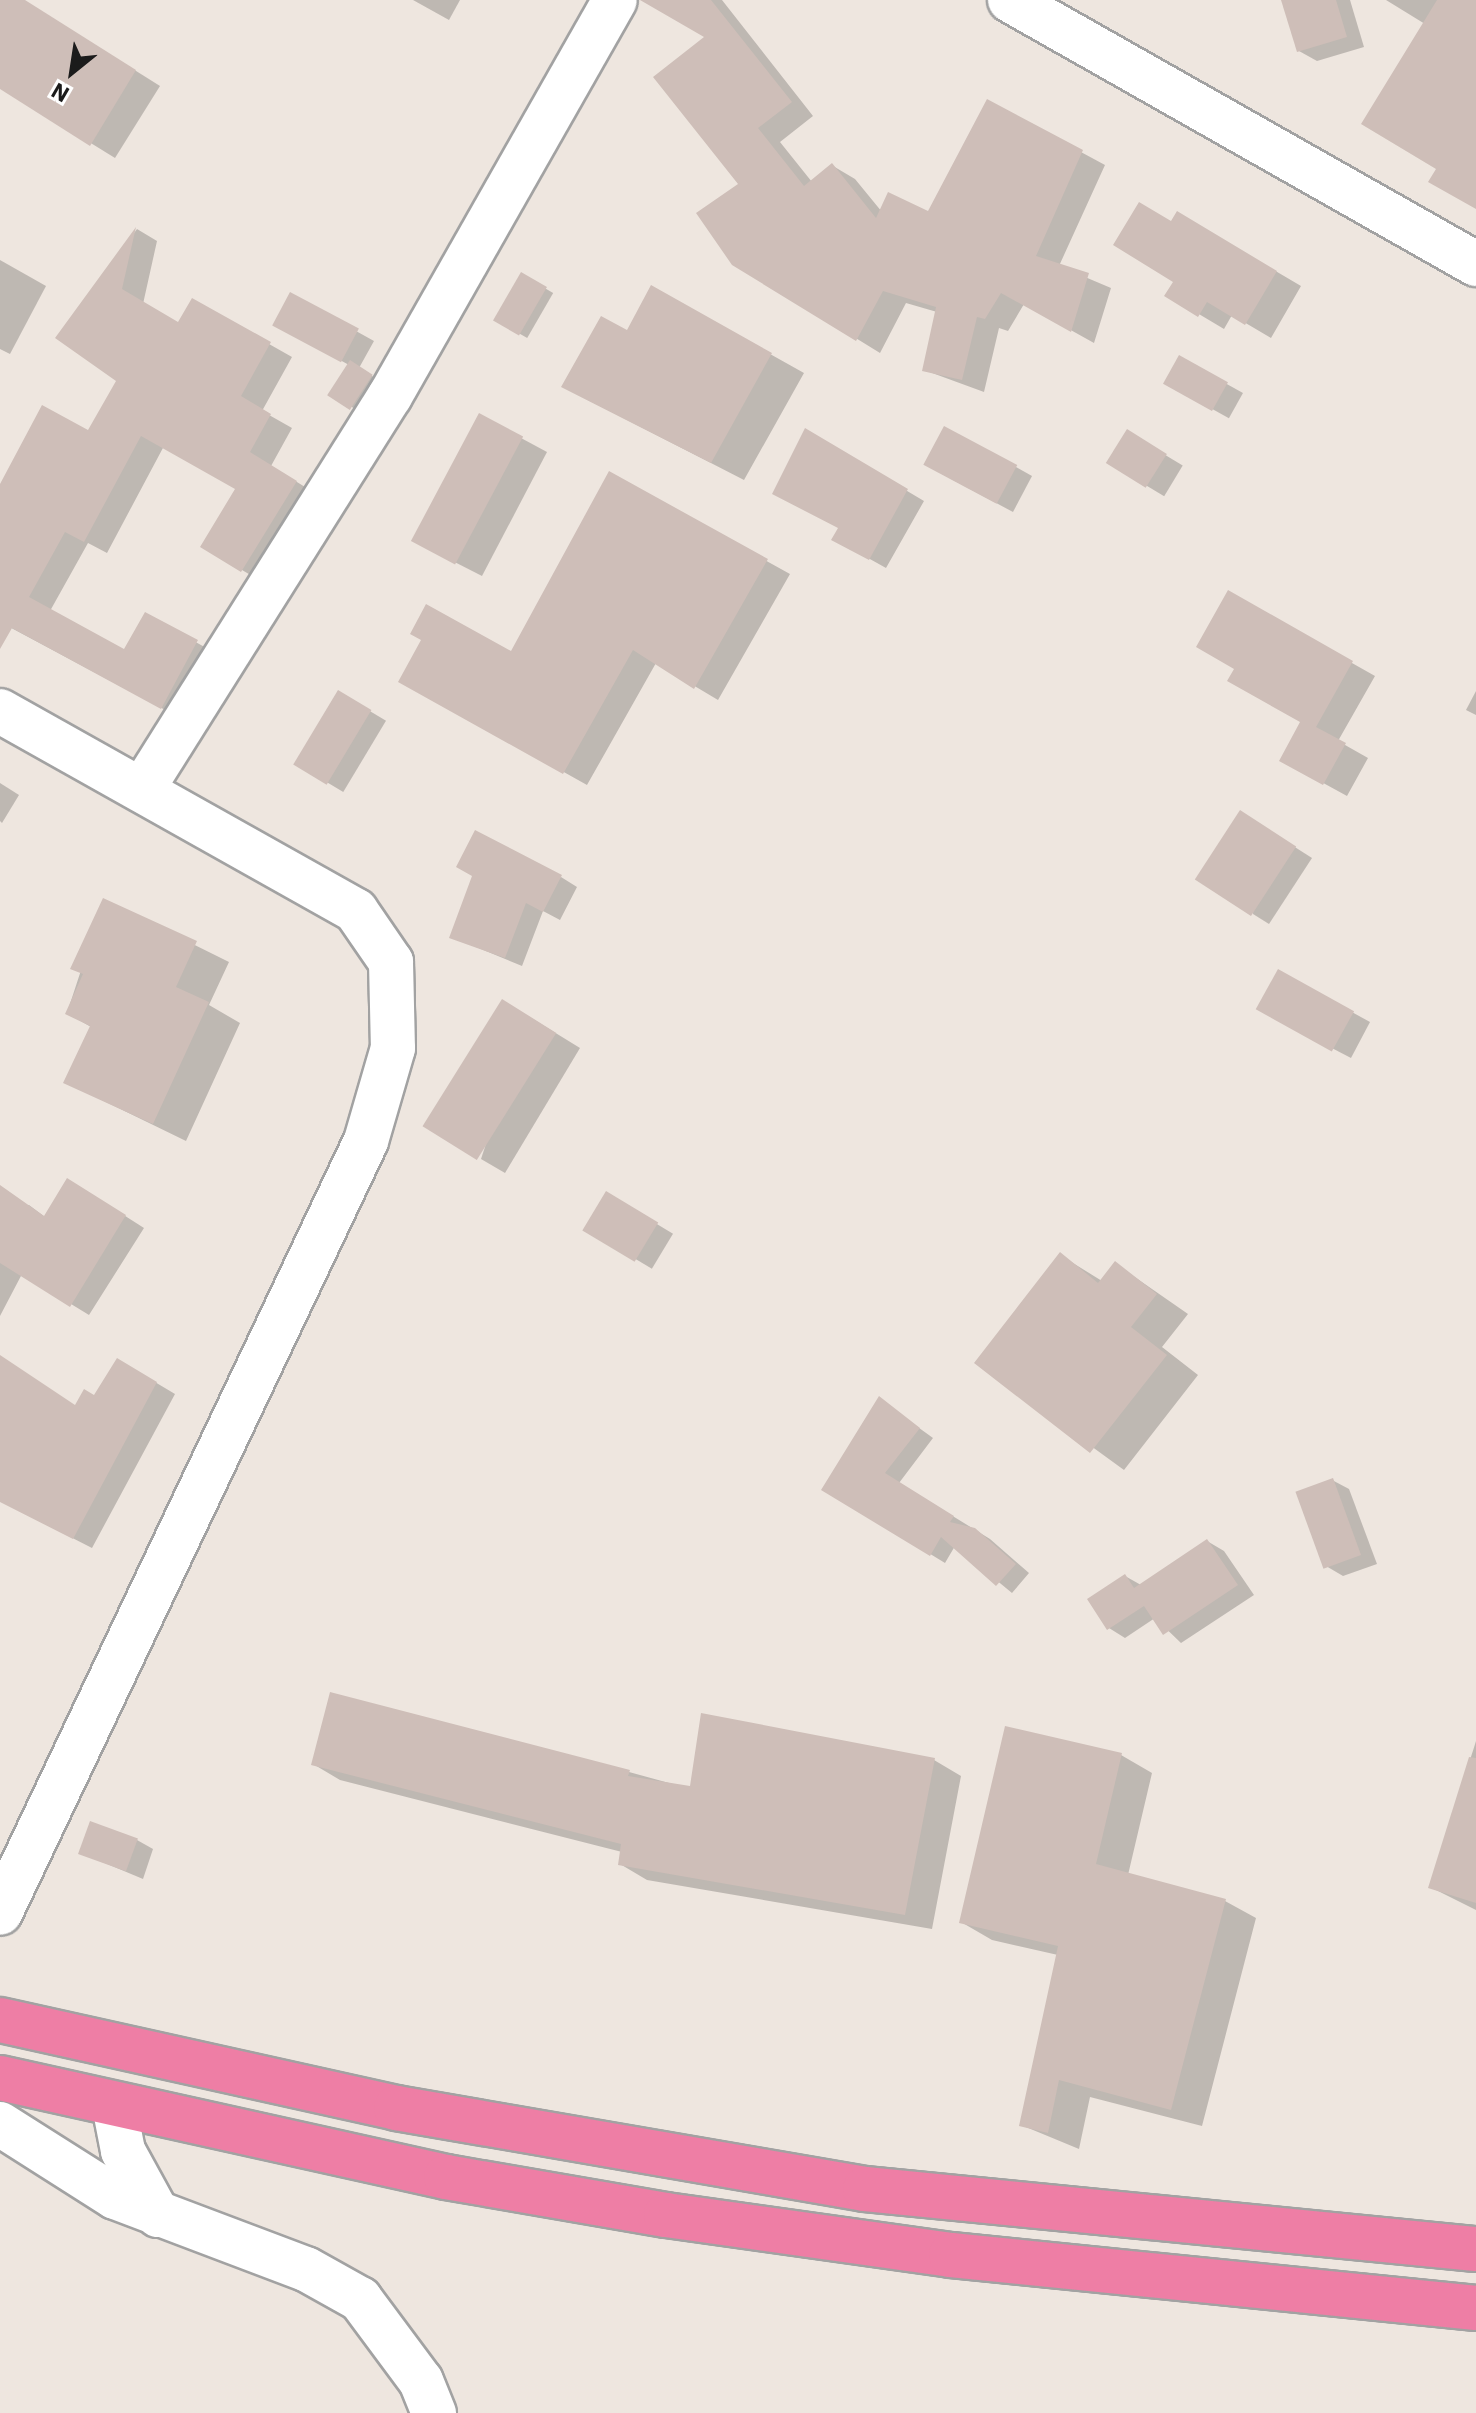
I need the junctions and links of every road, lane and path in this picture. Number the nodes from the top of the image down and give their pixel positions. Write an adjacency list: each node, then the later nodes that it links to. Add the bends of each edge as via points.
1 (615, 0): 5 (street, via 390,396)
2 (1010, 0): 3 (street)
3 (1476, 264)
4 (0, 711): 5 (street)
5 (143, 788): 6 (street, via 356,911 391,962 393,1048 366,1141)
6 (0, 1913)
7 (0, 2020): 12 (highway, via 396,2108 865,2189)
8 (0, 2078): 9 (highway)
9 (114, 2105): 11 (street, via 123,2151); 13 (highway, via 666,2215 966,2257)
10 (0, 2124): 11 (street, via 102,2190)
11 (158, 2215): 14 (street, via 306,2269 360,2299 421,2381)
12 (1466, 2249): 13 (highway)
13 (1461, 2307)
14 (434, 2413)

